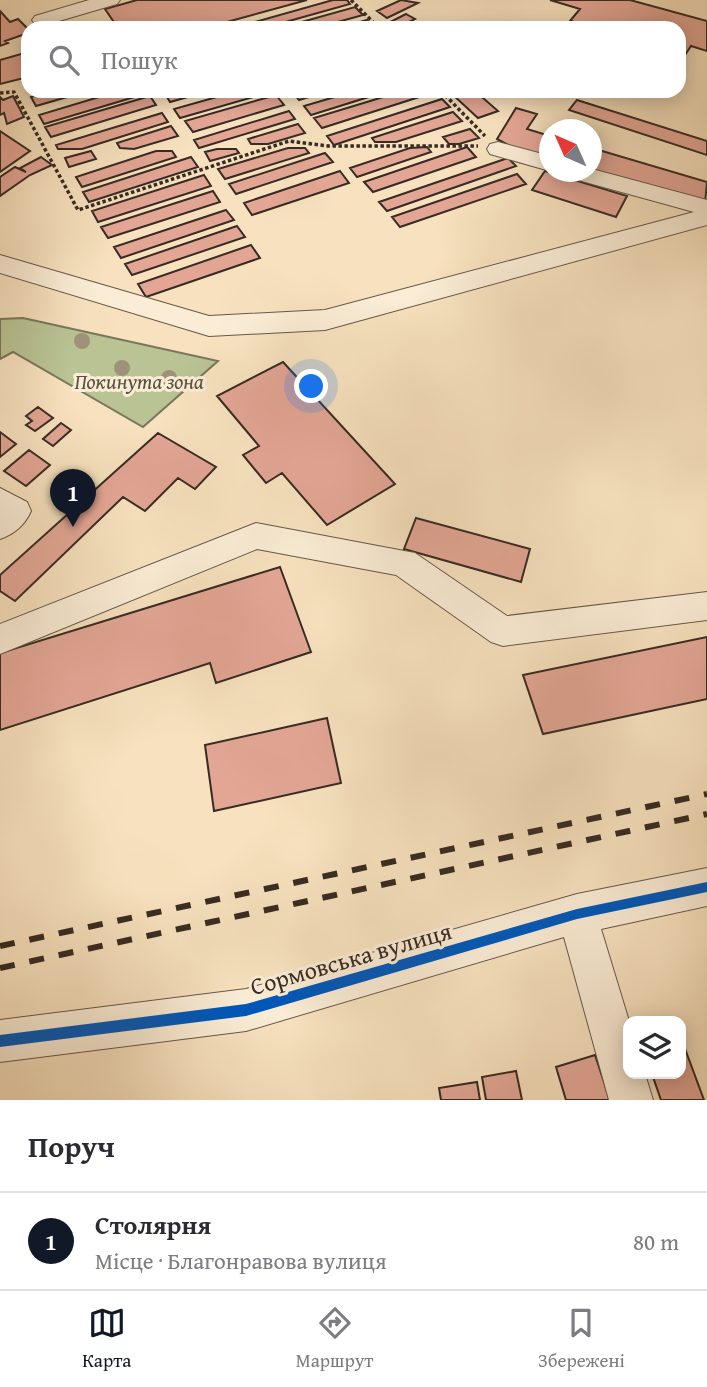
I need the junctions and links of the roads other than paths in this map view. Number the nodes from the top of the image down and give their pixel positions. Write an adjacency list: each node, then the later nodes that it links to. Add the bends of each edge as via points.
1 (110, 0): 2 (street)
2 (42, 20)
3 (498, 149): 4 (street)
4 (539, 161)
5 (602, 179): 6 (street)
6 (707, 208)
7 (707, 217): 8 (street, via 325,320 209,326)
8 (0, 264)
9 (0, 500): 10 (street, via 16,511)
10 (0, 526)
11 (707, 606): 12 (street, via 503,631 404,563 256,536)
12 (0, 639)
13 (707, 887): 14 (street, Сормовська вулиця)
14 (577, 914): 15 (street, Сормовська вулиця, via 246,1010); 16 (street)
15 (0, 1041)
16 (631, 1100)

